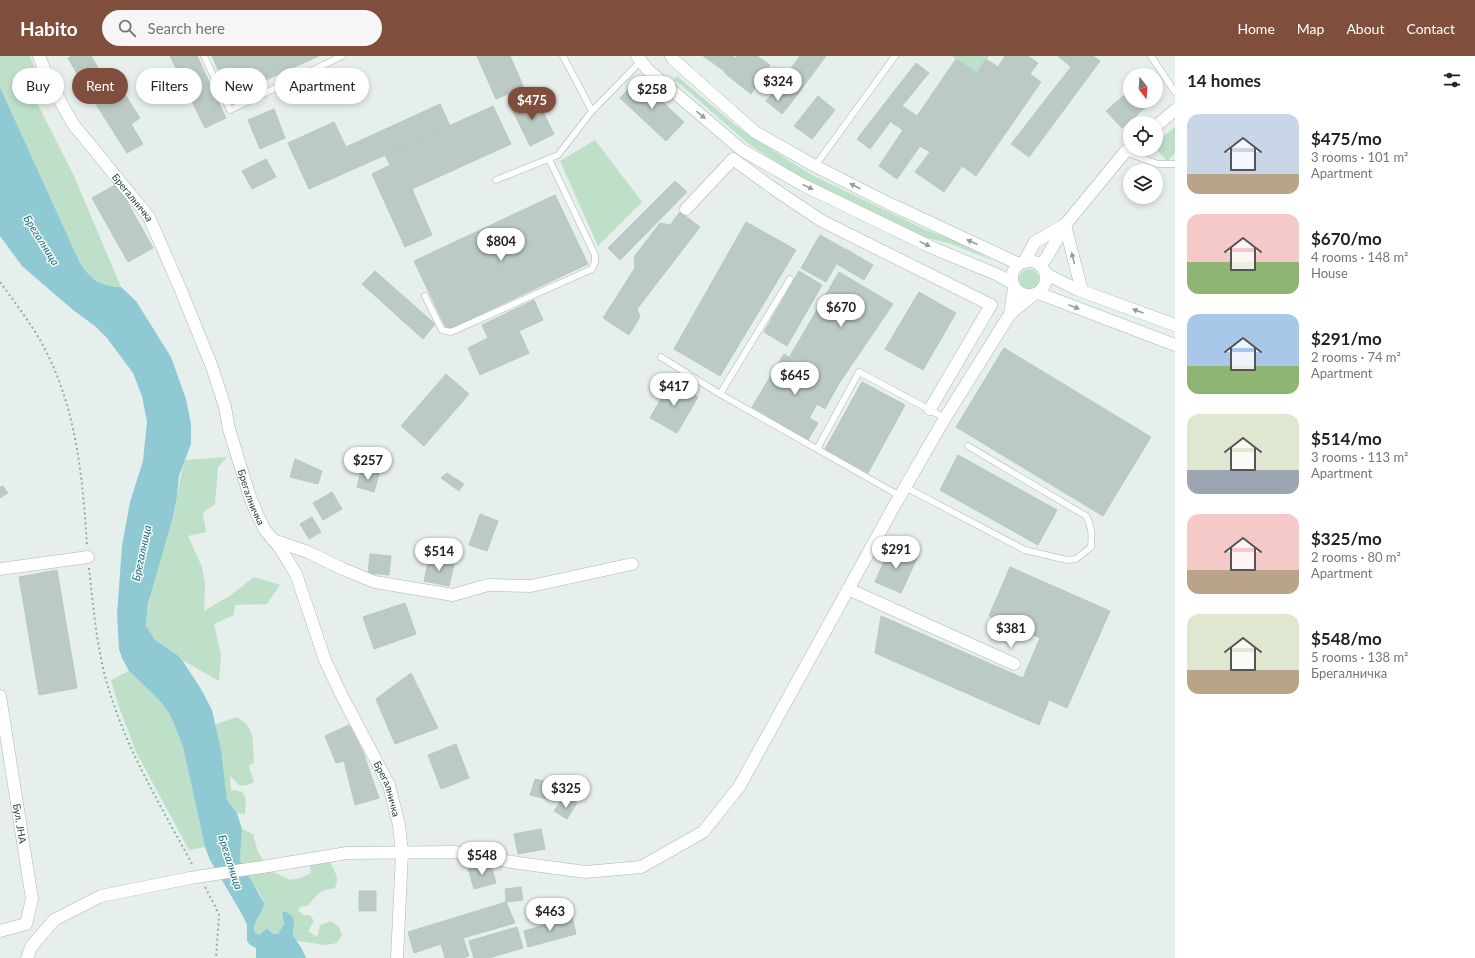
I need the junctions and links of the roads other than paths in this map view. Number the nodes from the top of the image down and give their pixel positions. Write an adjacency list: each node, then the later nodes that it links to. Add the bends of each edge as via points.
1 (39, 56): 38 (street, Брегалничка, via 49,81 74,124 148,217 155,230 212,367 249,494 260,520)
2 (204, 56): 3 (lane, via 230,110)
3 (342, 56)
4 (563, 56): 11 (lane)
5 (671, 56): 17 (street, via 755,132)
6 (895, 56): 17 (lane)
7 (1151, 56): 9 (lane)
8 (641, 58): 11 (lane); 24 (street, one-way to 24, via 648,70 742,150 803,185 931,247 998,275)
9 (1175, 92)
10 (1175, 110): 12 (street)
11 (592, 111): 15 (lane, via 558,155)
12 (1163, 120)
13 (1123, 155): 20 (street)
14 (1140, 156): 16 (lane, via 1158,164)
15 (549, 159): 18 (lane); 27 (lane, via 595,255 592,269 451,332 442,330)
16 (1175, 164)
17 (815, 166): 21 (street, one-way to 17, via 944,230)
18 (496, 180)
19 (686, 209): 33 (street, via 733,159 822,221 991,305)
20 (1065, 225): 21 (street, via 1035,242); 22 (street, via 1047,257); 25 (street, one-way to 20)
21 (1022, 263): 22 (street, via 1035,262); 24 (street, via 1013,272)
22 (1043, 270): 25 (street); 26 (street, via 1045,285)
23 (790, 279): 32 (lane)
24 (1013, 285): 26 (street, via 1022,294); 28 (street)
25 (1082, 291): 29 (street, one-way to 25)
26 (1036, 294): 28 (street); 30 (street, one-way to 30)
27 (425, 296)
28 (1010, 314): 34 (street)
29 (1175, 325)
30 (1175, 345)
31 (661, 358): 32 (lane)
32 (720, 394): 36 (lane)
33 (930, 409): 34 (lane); 36 (lane, via 859,372)
34 (945, 418): 37 (street)
35 (968, 446): 37 (lane, via 1086,516 1090,522 1091,547 1076,559 1067,560 1025,550)
36 (817, 449): 37 (lane)
37 (902, 492): 42 (street)
38 (272, 539): 40 (street, via 375,582 453,594 488,585 530,586); 45 (street, Брегалничка, via 296,574 325,660 389,785 399,825)
39 (88, 557): 41 (street)
40 (632, 564)
41 (0, 569)
42 (848, 589): 43 (street); 45 (street, via 739,787 703,832 642,867 586,872 454,852)
43 (1014, 664)
44 (0, 696): 46 (street, Бул. ЈНА, via 32,898 26,924)
45 (402, 853): 47 (street, bridge, via 347,853 262,867 193,874 101,896 54,920 31,947); 48 (street, Брегалничка)
46 (0, 931)
47 (27, 958)
48 (397, 958)

